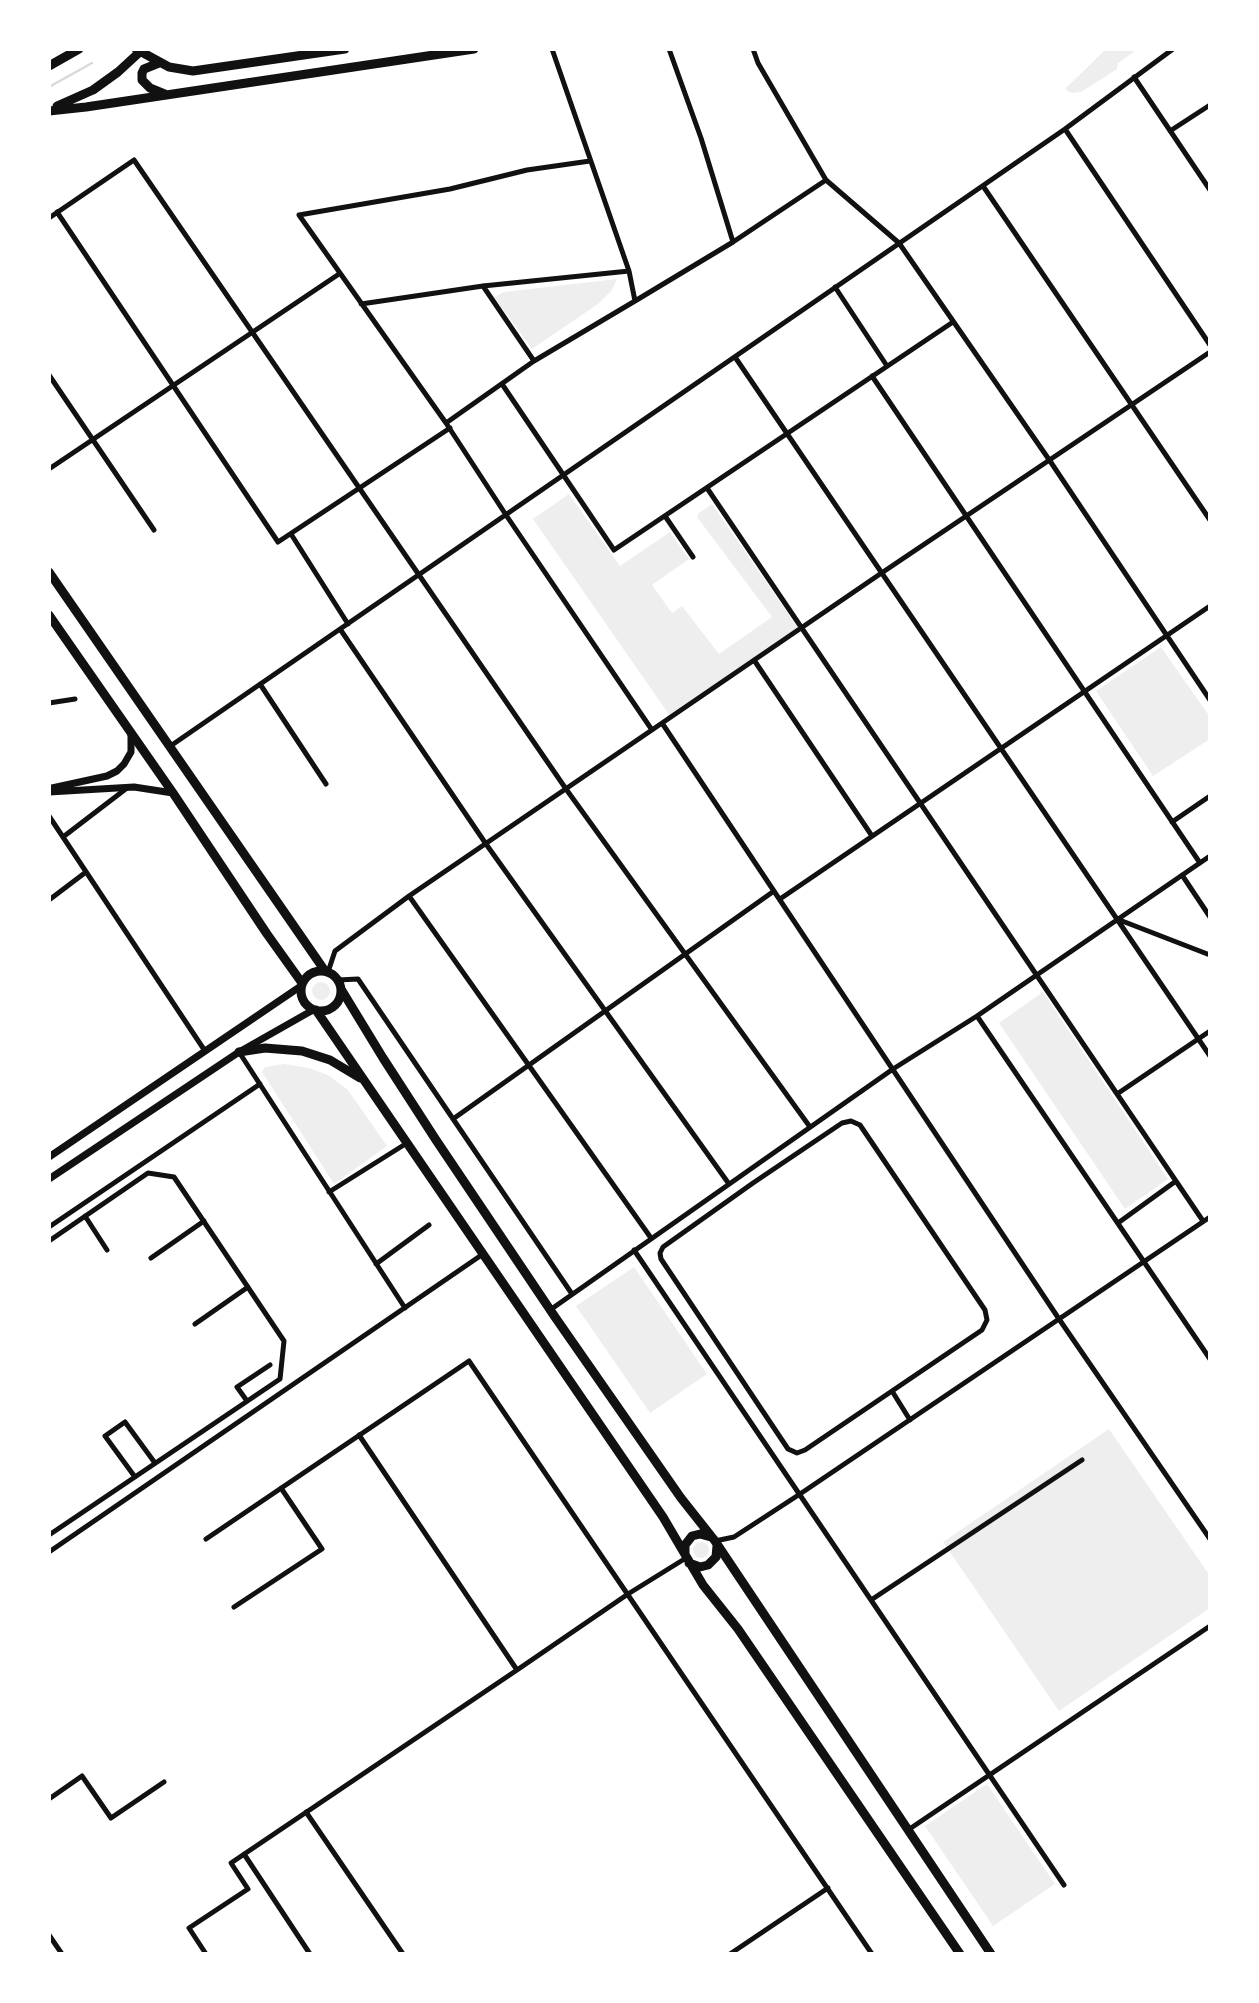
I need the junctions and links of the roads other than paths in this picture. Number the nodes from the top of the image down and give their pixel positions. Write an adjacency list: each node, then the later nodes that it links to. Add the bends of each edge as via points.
1 (79, 49): 9 (main road)
2 (345, 49): 10 (main road, via 193,71)
3 (474, 49): 13 (main road)
4 (552, 49): 18 (street)
5 (669, 49): 24 (street)
6 (753, 49): 19 (street)
7 (1173, 49): 12 (street)
8 (140, 50): 10 (main road); 15 (main road, via 93,90)
9 (63, 54): 11 (main road)
10 (159, 63): 13 (main road, via 144,69 142,80)
11 (49, 66)
12 (1135, 78): 16 (street); 17 (street)
13 (167, 95): 15 (main road)
14 (1210, 105): 17 (street)
15 (49, 110)
16 (1065, 129): 20 (street); 34 (street)
17 (1170, 131): 21 (street)
18 (590, 161): 26 (street); 27 (street, via 299,215)
19 (826, 180): 24 (street); 25 (street)
20 (983, 186): 25 (street); 43 (street)
21 (1210, 190)
22 (57, 212): 23 (street); 33 (street, via 134,160); 42 (street)
23 (49, 218)
24 (733, 242): 30 (street)
25 (899, 243): 29 (street); 32 (street)
26 (629, 271): 28 (street); 30 (street)
27 (339, 274): 31 (street); 33 (street)
28 (483, 286): 31 (street); 37 (street)
29 (835, 288): 36 (street); 38 (street)
30 (635, 301): 37 (street)
31 (361, 304): 44 (street)
32 (953, 321): 38 (street); 47 (street)
33 (252, 332): 42 (street); 50 (street)
34 (1210, 345)
35 (1210, 352): 43 (street)
36 (735, 357): 45 (street); 49 (street)
37 (534, 361): 41 (street)
38 (887, 366): 40 (street)
39 (49, 375): 46 (street)
40 (873, 376): 45 (street); 54 (street)
41 (502, 384): 44 (street); 49 (street)
42 (173, 385): 46 (street); 57 (street, via 278,542)
43 (1132, 405): 47 (street); 55 (street)
44 (448, 425): 50 (street); 52 (street)
45 (788, 433): 51 (street); 60 (street)
46 (93, 439): 48 (street); 56 (street)
47 (1049, 461): 54 (street); 67 (street)
48 (49, 469)
49 (563, 475): 52 (street); 53 (street, via 614,550)
50 (359, 488): 57 (street); 61 (street)
51 (706, 488): 53 (street); 65 (street)
52 (506, 515): 61 (street); 75 (street)
53 (665, 516): 58 (street)
54 (967, 516): 60 (street); 70 (street)
55 (1210, 520)
56 (154, 530)
57 (291, 534): 64 (street)
58 (693, 557)
59 (49, 572): 77 (main road)
60 (883, 572): 65 (street); 78 (street)
61 (418, 575): 64 (street); 81 (street)
62 (1210, 606): 67 (street)
63 (50, 619): 76 (main road)
64 (348, 624): 66 (street)
65 (801, 628): 68 (street); 85 (street)
66 (340, 629): 69 (street); 90 (street)
67 (1167, 636): 70 (street); 72 (street)
68 (754, 660): 74 (street); 88 (street)
69 (260, 684): 77 (street); 79 (street)
70 (1084, 691): 78 (street); 87 (street)
71 (75, 699): 73 (street)
72 (1210, 700)
73 (49, 703)
74 (662, 723): 75 (street); 95 (street)
75 (652, 730): 81 (street)
76 (131, 732): 82 (street, via 131,752 117,771); 83 (main road)
77 (169, 747): 103 (main road)
78 (1002, 748): 85 (street); 100 (street)
79 (326, 784)
80 (127, 788): 82 (street); 83 (street); 89 (street)
81 (566, 789): 90 (street); 101 (street)
82 (49, 791)
83 (173, 793): 106 (main road)
84 (1210, 796): 87 (street)
85 (920, 803): 88 (street); 104 (street)
86 (49, 817): 89 (street)
87 (1172, 822): 92 (street)
88 (872, 836): 97 (street)
89 (63, 837): 93 (street)
90 (486, 844): 96 (street); 108 (street)
91 (1210, 856): 92 (street)
92 (1200, 863): 94 (street)
93 (86, 872): 98 (street); 112 (street)
94 (1182, 875): 99 (street); 100 (street)
95 (774, 891): 97 (street); 101 (street)
96 (409, 896): 103 (street, via 335,951); 115 (street)
97 (780, 899): 116 (street)
98 (49, 900)
99 (1210, 917)
100 (1117, 919): 102 (street); 104 (street); 111 (street)
101 (685, 954): 108 (street); 121 (street)
102 (1210, 955)
103 (327, 971): 105 (main road); 106 (main road, via 310,974)
104 (1037, 975): 109 (street); 119 (street)
105 (339, 984): 107 (main road, via 340,998 334,1006); 120 (street, via 358,979); 146 (main road, via 419,1115)
106 (301, 985): 107 (main road, via 302,999); 112 (street)
107 (315, 1010): 113 (street); 117 (main road)
108 (606, 1011): 115 (street); 126 (street)
109 (977, 1016): 116 (street); 132 (street)
110 (1210, 1031): 111 (street)
111 (1198, 1039): 114 (street); 119 (street)
112 (205, 1051): 123 (street)
113 (239, 1052): 117 (main road, via 265,1048 302,1051 343,1067); 118 (street); 124 (street)
114 (1210, 1056)
115 (528, 1065): 120 (street); 135 (street)
116 (893, 1069): 121 (street); 147 (street)
117 (367, 1083): 122 (main road)
118 (260, 1084): 127 (street); 134 (street)
119 (1117, 1094): 125 (street)
120 (453, 1119): 144 (street)
121 (810, 1127): 126 (street)
122 (407, 1143): 127 (street); 139 (main road)
123 (49, 1157)
124 (49, 1179)
125 (1176, 1181): 131 (street); 132 (street)
126 (729, 1184): 135 (street)
127 (329, 1192): 142 (street)
128 (85, 1216): 130 (street, via 148,1173 174,1177); 136 (street); 137 (street)
129 (1210, 1217): 131 (street)
130 (204, 1221): 140 (street); 143 (street)
131 (1203, 1221): 141 (street)
132 (1118, 1223): 141 (street)
133 (429, 1225): 142 (street)
134 (49, 1227)
135 (651, 1238): 138 (street)
136 (49, 1241)
137 (107, 1250)
138 (634, 1250): 144 (street); 159 (street)
139 (483, 1254): 145 (street); 165 (main road)
140 (151, 1258)
141 (1144, 1261): 147 (street); 149 (street)
142 (376, 1264): 145 (street)
143 (248, 1287): 148 (street); 152 (street, via 284,1341 280,1379)
144 (572, 1294): 146 (street)
145 (405, 1308): 164 (street)
146 (550, 1310): 163 (main road)
147 (1059, 1319): 153 (street); 162 (street)
148 (195, 1324)
149 (1210, 1359)
150 (270, 1365): 152 (street, via 237,1387)
151 (892, 1391): 151 (street, via 805,1450 790,1451 660,1256 663,1247 844,1121 860,1125 987,1313 982,1330); 153 (street)
152 (247, 1401): 156 (street)
153 (910, 1420): 159 (street)
154 (359, 1435): 158 (street); 166 (street, via 469,1361); 170 (street)
155 (1082, 1460): 167 (street)
156 (155, 1464): 157 (street); 157 (street, via 125,1422 105,1436)
157 (135, 1477): 160 (street)
158 (281, 1488): 161 (street); 168 (street, via 322,1549)
159 (800, 1494): 163 (street, via 734,1537); 167 (street)
160 (49, 1535)
161 (206, 1539)
162 (1210, 1539)
163 (714, 1542): 165 (main road, via 700,1534 690,1538 685,1545); 165 (main road, via 716,1558 710,1564 700,1567); 175 (main road)
164 (49, 1552)
165 (687, 1559): 166 (street); 186 (main road)
166 (628, 1594): 170 (street); 178 (street)
167 (871, 1600): 171 (street)
168 (234, 1608)
169 (1210, 1626): 171 (street)
170 (517, 1670): 174 (street)
171 (989, 1775): 175 (street); 177 (street)
172 (164, 1782): 173 (street, via 111,1818 82,1776)
173 (49, 1799)
174 (306, 1812): 176 (street); 183 (street)
175 (908, 1830): 187 (main road)
176 (244, 1854): 181 (street, via 231,1863 248,1889 189,1928); 182 (street)
177 (1064, 1885)
178 (828, 1888): 184 (street); 185 (street)
179 (49, 1935): 180 (street)
180 (62, 1954)
181 (206, 1954)
182 (310, 1954)
183 (403, 1954)
184 (730, 1954)
185 (872, 1954)
186 (960, 1954)
187 (992, 1954)

